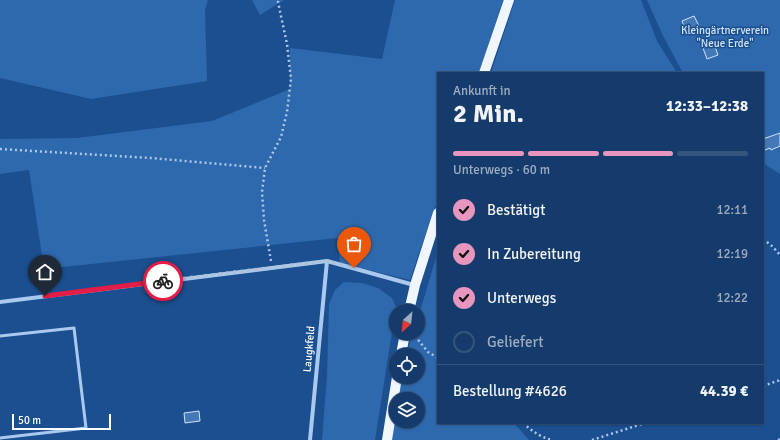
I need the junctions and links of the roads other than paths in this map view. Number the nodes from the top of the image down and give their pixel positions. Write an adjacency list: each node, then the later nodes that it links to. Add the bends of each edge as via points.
1 (509, 0): 2 (main road)
2 (484, 72)
3 (437, 216): 5 (main road)
4 (327, 261): 5 (street); 6 (street); 11 (street, Laugkfeld)
5 (415, 285): 7 (main road)
6 (0, 302)
7 (411, 304)
8 (0, 336): 10 (lane, via 74,328 86,428)
9 (396, 384): 12 (main road)
10 (0, 438)
11 (310, 440)
12 (388, 440)

